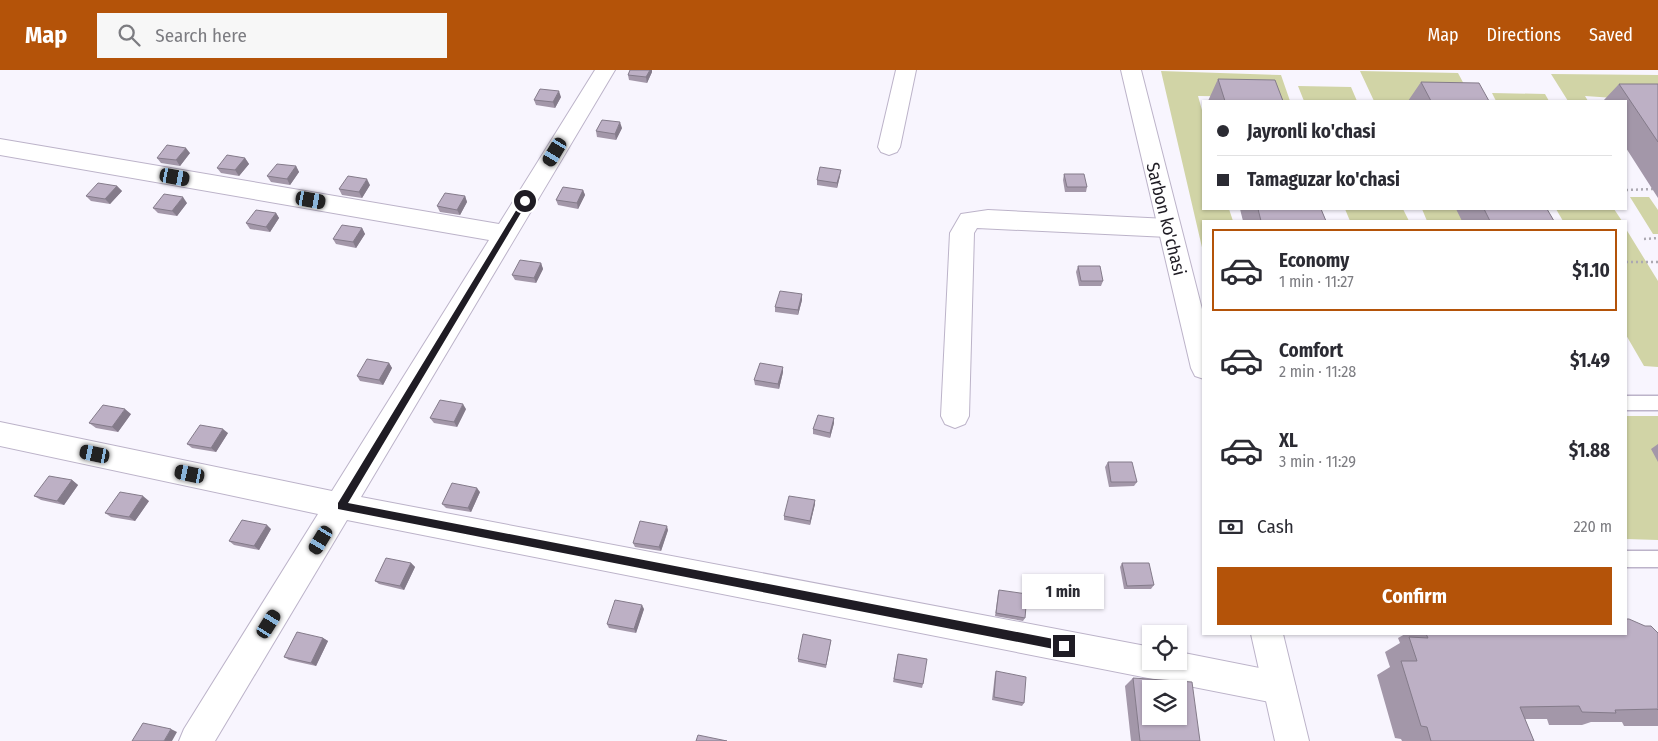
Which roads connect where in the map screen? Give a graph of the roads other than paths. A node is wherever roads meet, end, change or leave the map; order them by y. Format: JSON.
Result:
{"nodes":[{"id":1,"x":605,"y":70,"type":"edge"},
{"id":2,"x":906,"y":70,"type":"edge"},
{"id":3,"x":1131,"y":70,"type":"edge"},
{"id":4,"x":0,"y":147,"type":"edge"},
{"id":5,"x":889,"y":147,"type":"dead end"},
{"id":6,"x":1168,"y":228,"type":"junction"},
{"id":7,"x":505,"y":234,"type":"junction"},
{"id":8,"x":1202,"y":360,"type":"edge"},
{"id":9,"x":1627,"y":403,"type":"edge"},
{"id":10,"x":1658,"y":404,"type":"edge"},
{"id":11,"x":955,"y":416,"type":"dead end"},
{"id":12,"x":0,"y":434,"type":"edge"},
{"id":13,"x":341,"y":506,"type":"junction"},
{"id":14,"x":1627,"y":558,"type":"edge"},
{"id":15,"x":1658,"y":559,"type":"edge"},
{"id":16,"x":1267,"y":635,"type":"edge"},
{"id":17,"x":1280,"y":688,"type":"junction"},
{"id":18,"x":196,"y":741,"type":"edge"},
{"id":19,"x":1292,"y":741,"type":"edge"}],
"edges":[{"from":1,"to":7,"type":"street"},
{"from":2,"to":5,"type":"street"},
{"from":3,"to":6,"type":"street","name":"Sarbon ko'chasi"},
{"from":4,"to":7,"type":"street"},
{"from":6,"to":8,"type":"street","name":"Sarbon ko'chasi"},
{"from":6,"to":11,"type":"street"},
{"from":7,"to":13,"type":"street"},
{"from":9,"to":10,"type":"lane"},
{"from":12,"to":13,"type":"street"},
{"from":13,"to":17,"type":"street"},
{"from":13,"to":18,"type":"street"},
{"from":14,"to":15,"type":"lane"},
{"from":16,"to":17,"type":"street"},
{"from":17,"to":19,"type":"street"}]}
